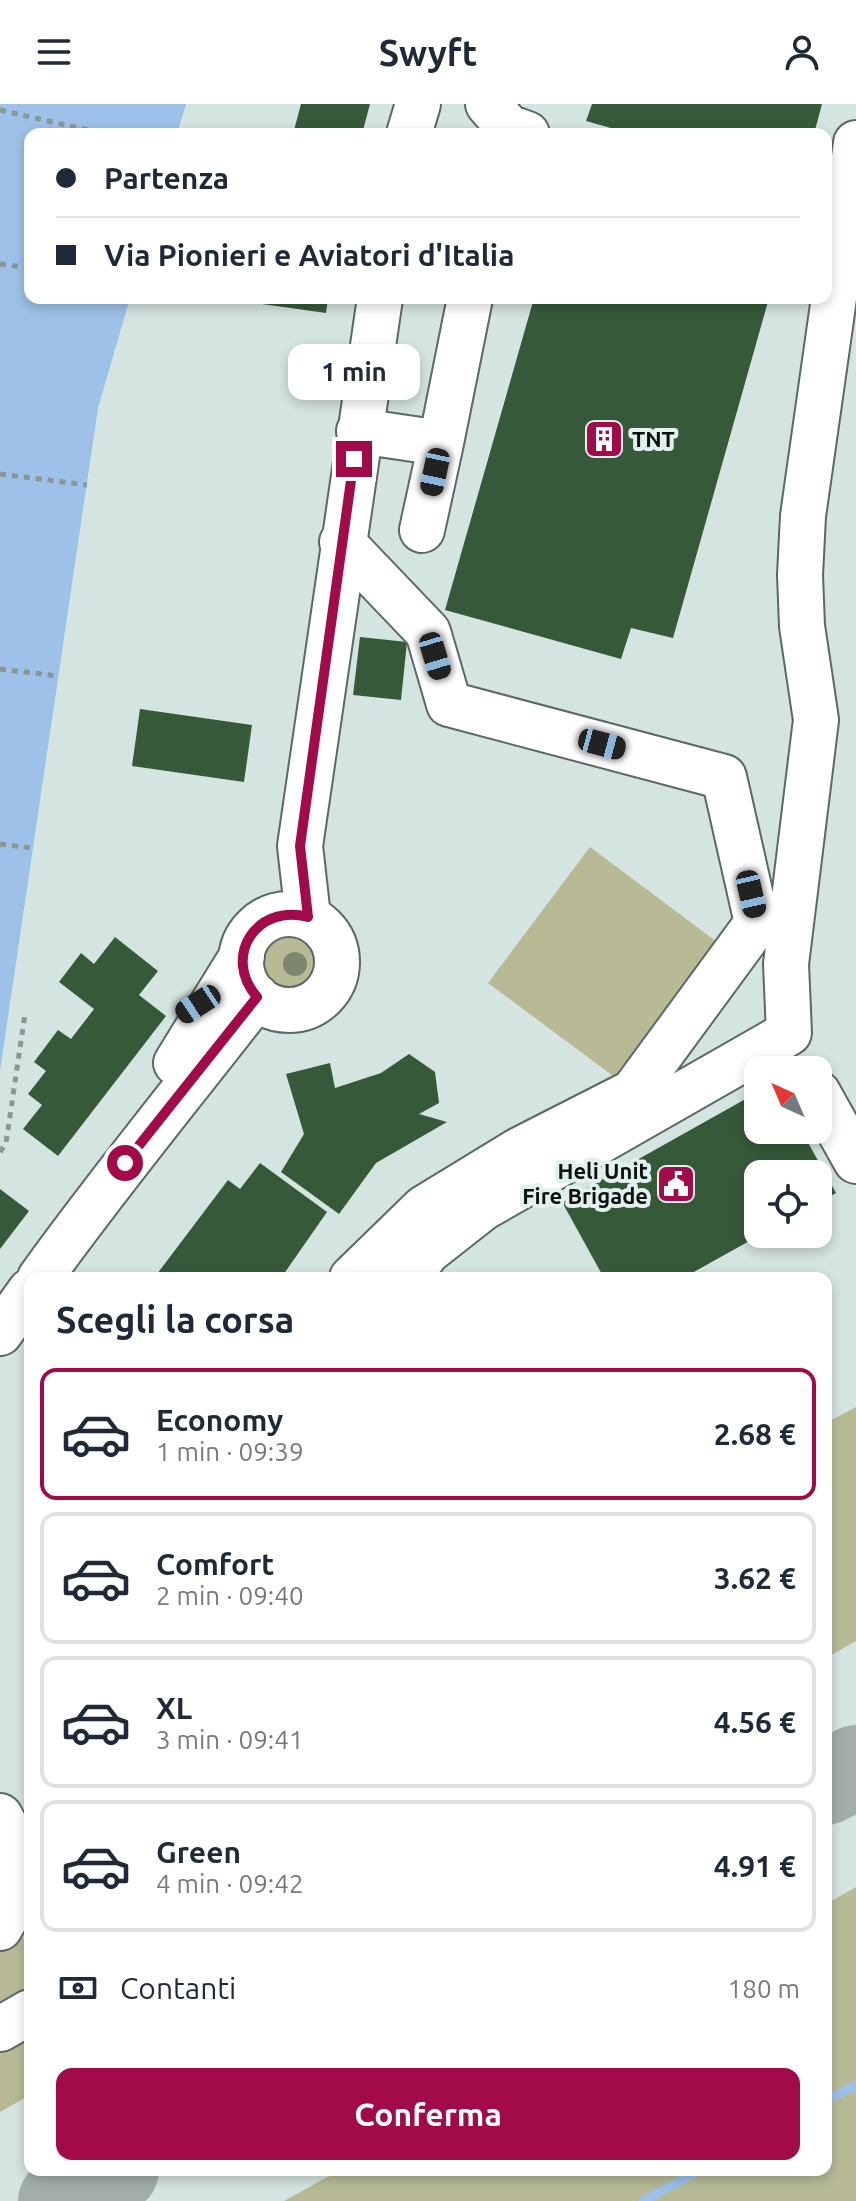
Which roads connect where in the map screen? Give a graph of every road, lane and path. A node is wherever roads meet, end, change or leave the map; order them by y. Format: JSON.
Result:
{"nodes":[{"id":1,"x":418,"y":104,"type":"edge"},
{"id":2,"x":476,"y":104,"type":"edge"},
{"id":3,"x":488,"y":104,"type":"edge"},
{"id":4,"x":0,"y":110,"type":"edge"},
{"id":5,"x":79,"y":128,"type":"edge"},
{"id":6,"x":411,"y":128,"type":"edge"},
{"id":7,"x":468,"y":128,"type":"edge"},
{"id":8,"x":511,"y":128,"type":"edge"},
{"id":9,"x":856,"y":143,"type":"edge"},
{"id":10,"x":0,"y":264,"type":"edge"},
{"id":11,"x":24,"y":267,"type":"edge"},
{"id":12,"x":379,"y":304,"type":"edge"},
{"id":13,"x":469,"y":304,"type":"edge"},
{"id":14,"x":359,"y":431,"type":"junction"},
{"id":15,"x":441,"y":443,"type":"junction"},
{"id":16,"x":0,"y":474,"type":"edge"},
{"id":17,"x":87,"y":485,"type":"dead end"},
{"id":18,"x":422,"y":530,"type":"dead end"},
{"id":19,"x":342,"y":542,"type":"junction"},
{"id":20,"x":0,"y":669,"type":"edge"},
{"id":21,"x":58,"y":676,"type":"dead end"},
{"id":22,"x":0,"y":844,"type":"edge"},
{"id":23,"x":33,"y":848,"type":"dead end"},
{"id":24,"x":290,"y":917,"type":"junction"},
{"id":25,"x":250,"y":999,"type":"junction"},
{"id":26,"x":25,"y":1014,"type":"dead end"},
{"id":27,"x":797,"y":1051,"type":"edge"},
{"id":28,"x":832,"y":1118,"type":"edge"},
{"id":29,"x":0,"y":1152,"type":"edge"},
{"id":30,"x":856,"y":1161,"type":"edge"},
{"id":31,"x":44,"y":1272,"type":"edge"},
{"id":32,"x":358,"y":1272,"type":"edge"},
{"id":33,"x":412,"y":1272,"type":"edge"},
{"id":34,"x":24,"y":1299,"type":"edge"},
{"id":35,"x":0,"y":1333,"type":"edge"},
{"id":36,"x":0,"y":1816,"type":"edge"},
{"id":37,"x":24,"y":1861,"type":"edge"},
{"id":38,"x":0,"y":1875,"type":"edge"},
{"id":39,"x":0,"y":1928,"type":"edge"},
{"id":40,"x":24,"y":2015,"type":"edge"},
{"id":41,"x":0,"y":2029,"type":"edge"}],
"edges":[{"from":1,"to":6,"type":"street"},
{"from":2,"to":7,"type":"street"},
{"from":3,"to":8,"type":"street"},
{"from":4,"to":5,"type":"path"},
{"from":9,"to":27,"type":"street"},
{"from":10,"to":11,"type":"path"},
{"from":12,"to":14,"type":"street"},
{"from":13,"to":15,"type":"street"},
{"from":14,"to":15,"type":"street"},
{"from":14,"to":19,"type":"street"},
{"from":15,"to":18,"type":"street"},
{"from":16,"to":17,"type":"path"},
{"from":19,"to":24,"type":"street"},
{"from":19,"to":32,"type":"street"},
{"from":20,"to":21,"type":"path"},
{"from":22,"to":23,"type":"path"},
{"from":24,"to":25,"type":"street"},
{"from":24,"to":25,"type":"street"},
{"from":25,"to":31,"type":"street"},
{"from":26,"to":29,"type":"path"},
{"from":27,"to":33,"type":"street"},
{"from":28,"to":30,"type":"street"},
{"from":34,"to":35,"type":"street"},
{"from":36,"to":37,"type":"street"},
{"from":38,"to":39,"type":"street"},
{"from":40,"to":41,"type":"street"}]}
